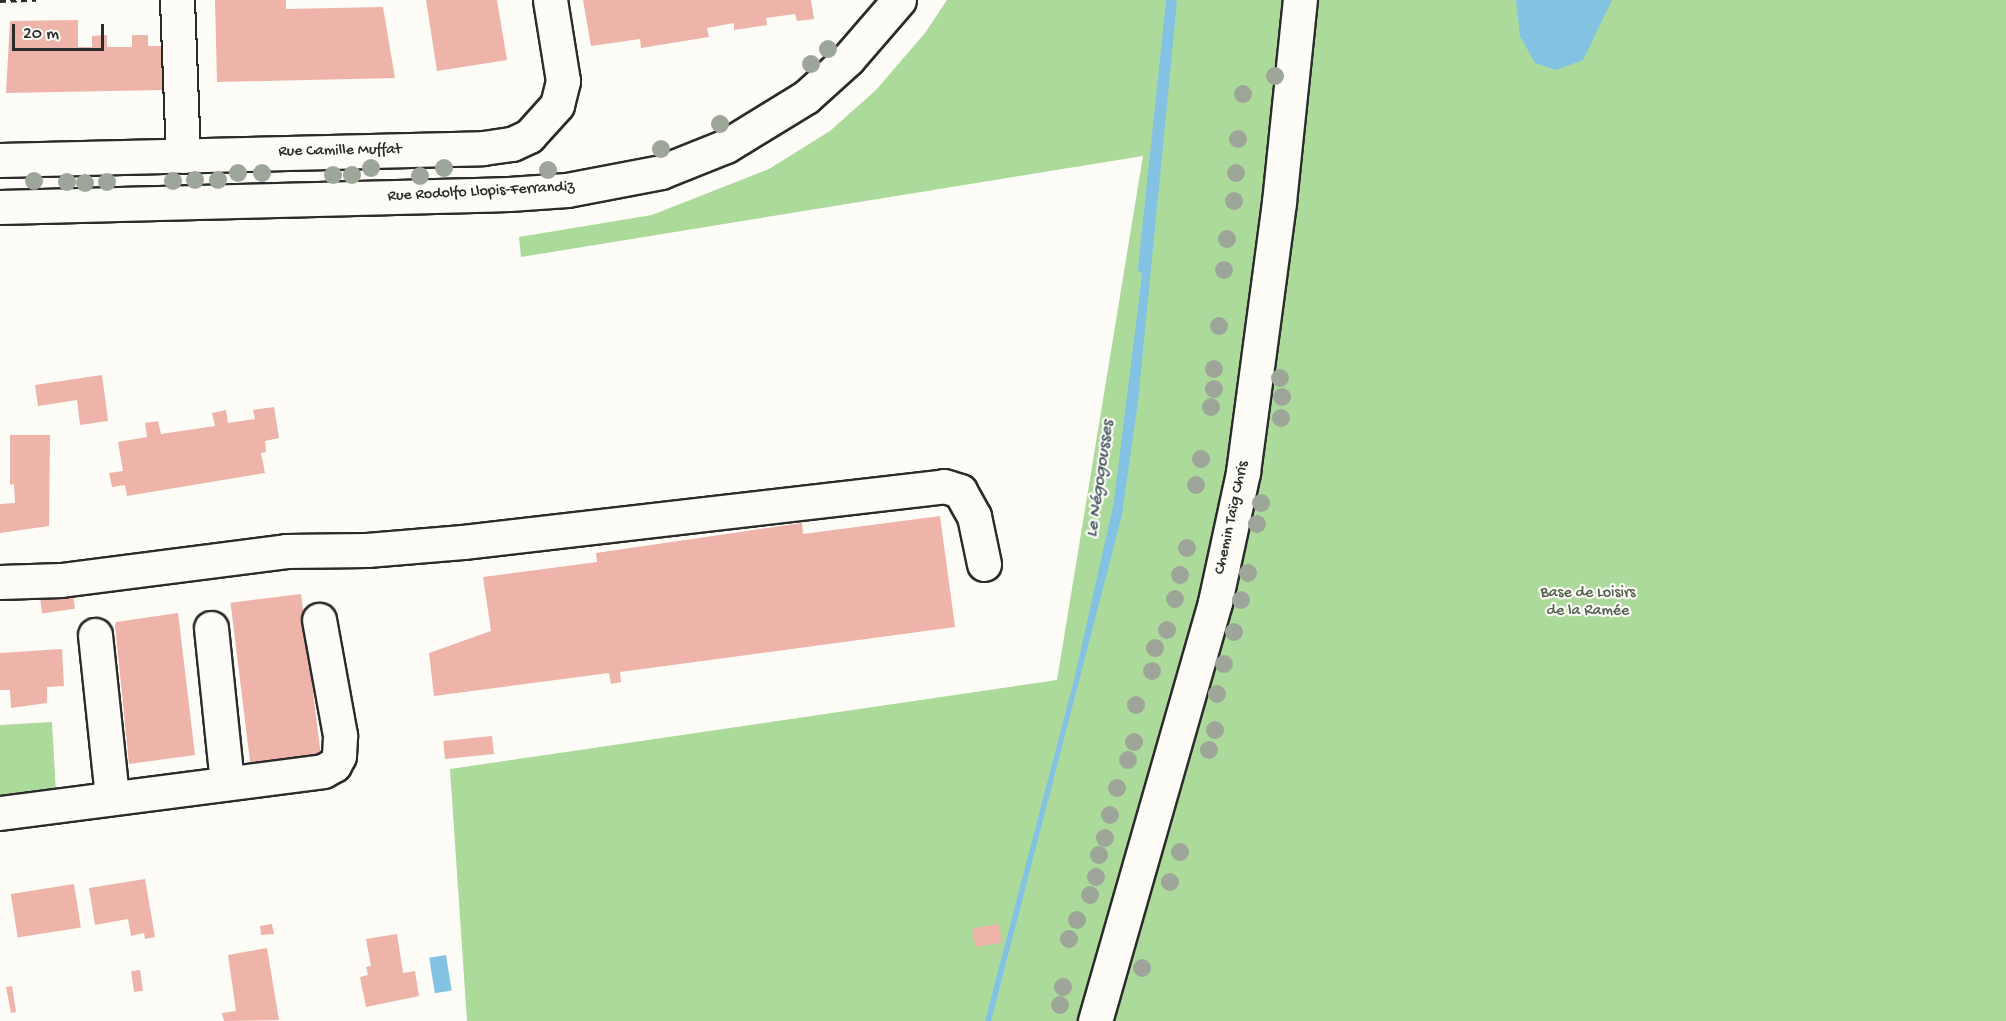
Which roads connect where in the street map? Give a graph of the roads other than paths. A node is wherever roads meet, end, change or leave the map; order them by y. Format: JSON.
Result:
{"nodes":[{"id":1,"x":177,"y":0,"type":"edge"},
{"id":2,"x":550,"y":0,"type":"edge"},
{"id":3,"x":899,"y":0,"type":"edge"},
{"id":4,"x":1300,"y":0,"type":"edge"},
{"id":5,"x":183,"y":156,"type":"junction"},
{"id":6,"x":0,"y":160,"type":"edge"},
{"id":7,"x":0,"y":207,"type":"edge"},
{"id":8,"x":984,"y":564,"type":"dead end"},
{"id":9,"x":0,"y":582,"type":"edge"},
{"id":10,"x":319,"y":620,"type":"dead end"},
{"id":11,"x":211,"y":628,"type":"dead end"},
{"id":12,"x":95,"y":635,"type":"dead end"},
{"id":13,"x":227,"y":783,"type":"junction"},
{"id":14,"x":112,"y":798,"type":"junction"},
{"id":15,"x":0,"y":813,"type":"edge"},
{"id":16,"x":1095,"y":1021,"type":"edge"}],
"edges":[{"from":1,"to":5,"type":"street"},
{"from":2,"to":5,"type":"street","name":"Rue Camille Muffat"},
{"from":3,"to":7,"type":"street","name":"Rue Rodolfo Llopis-Ferrandiz"},
{"from":4,"to":16,"type":"street","name":"Chemin Taïg Chris"},
{"from":5,"to":6,"type":"street","name":"Rue Camille Muffat"},
{"from":8,"to":9,"type":"street"},
{"from":10,"to":13,"type":"street"},
{"from":11,"to":13,"type":"street"},
{"from":12,"to":14,"type":"street"},
{"from":13,"to":14,"type":"street"},
{"from":14,"to":15,"type":"street"}]}
